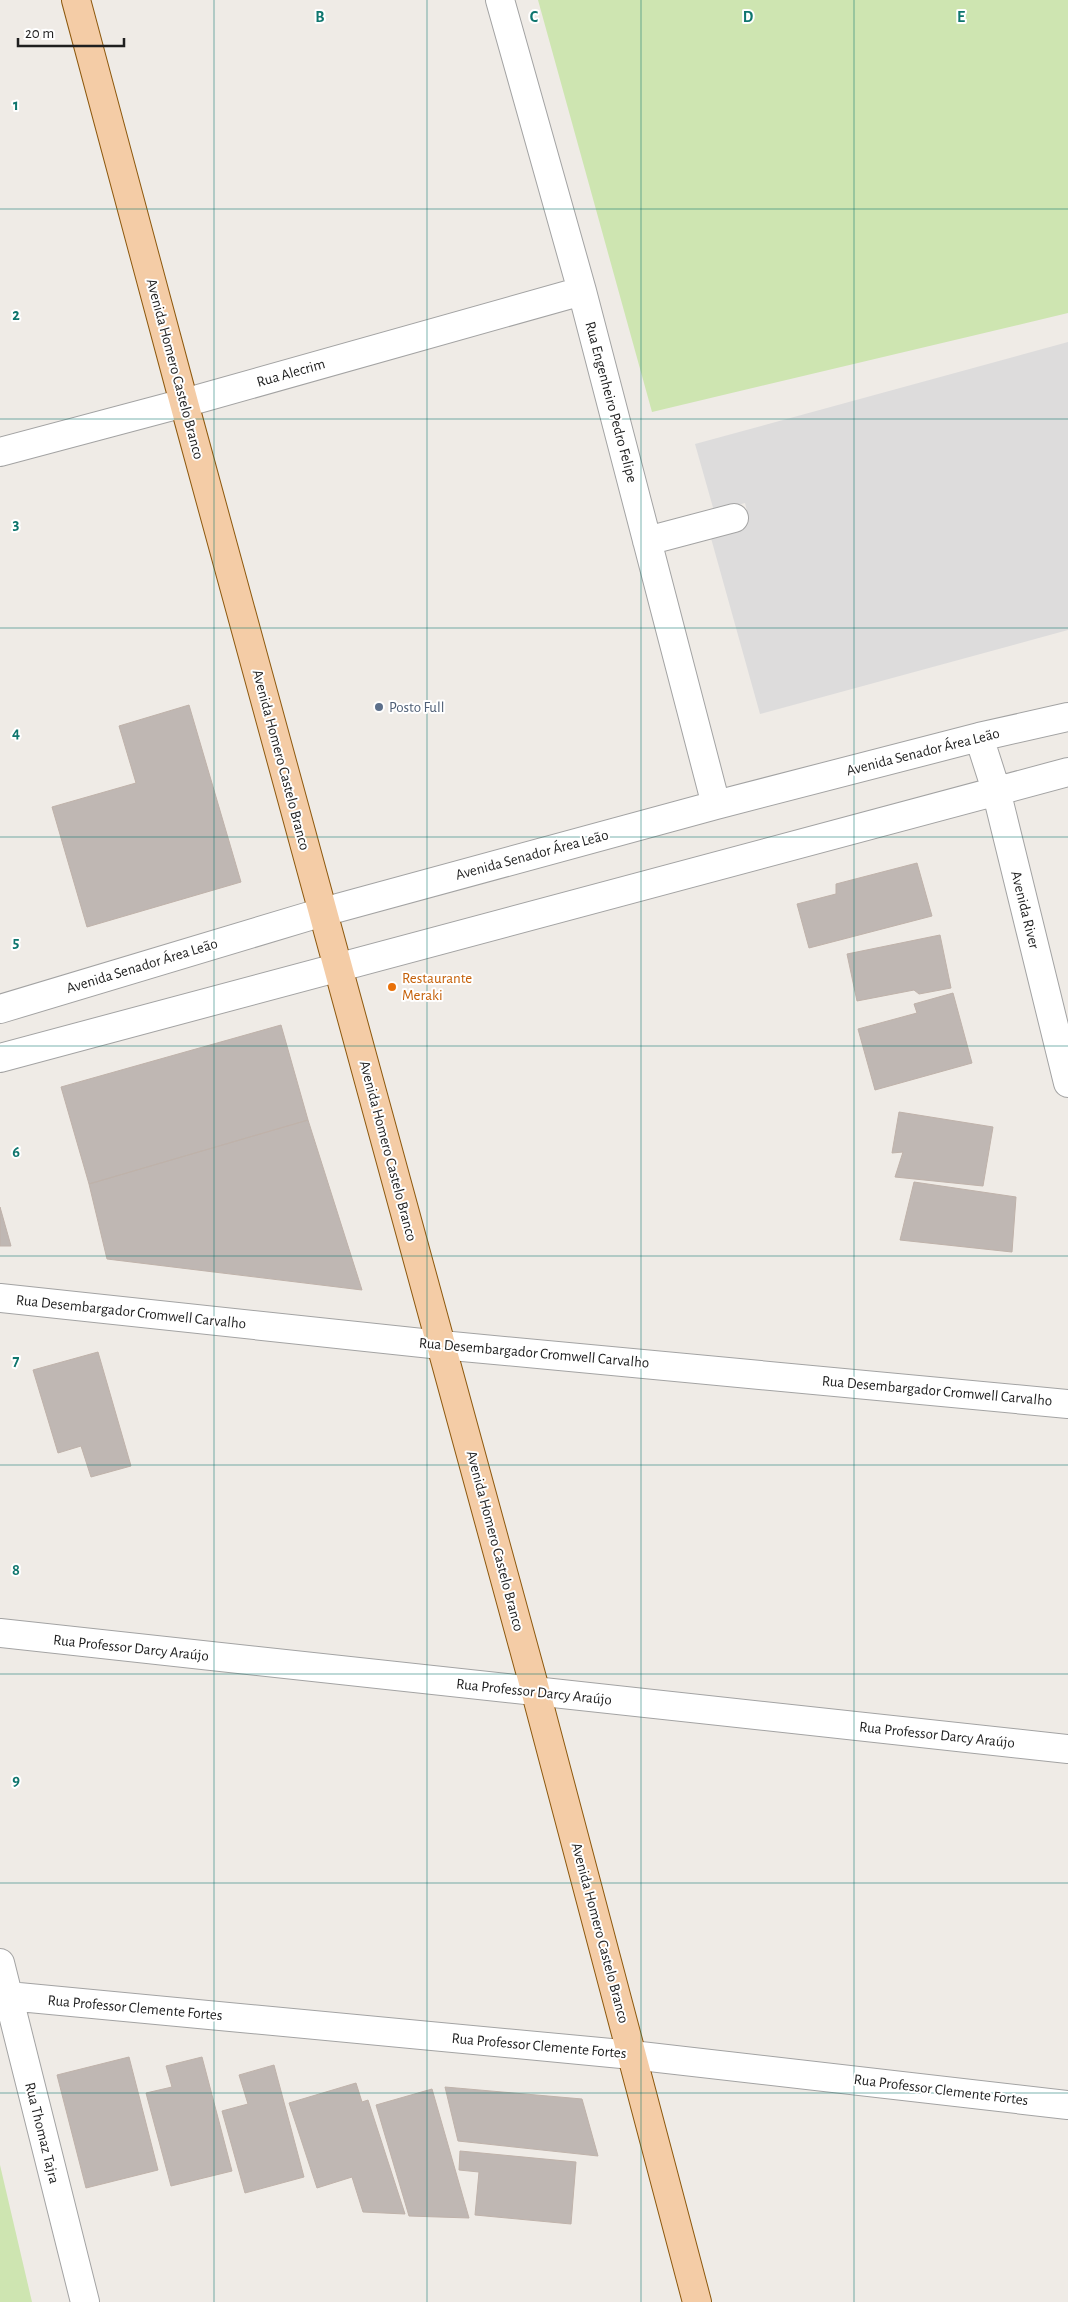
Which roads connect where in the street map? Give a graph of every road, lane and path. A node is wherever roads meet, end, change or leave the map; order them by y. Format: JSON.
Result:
{"nodes":[{"id":1,"x":76,"y":0,"type":"edge"},
{"id":2,"x":500,"y":0,"type":"edge"},
{"id":3,"x":582,"y":291,"type":"junction"},
{"id":4,"x":184,"y":404,"type":"junction"},
{"id":5,"x":0,"y":452,"type":"edge"},
{"id":6,"x":734,"y":518,"type":"dead end"},
{"id":7,"x":647,"y":541,"type":"junction"},
{"id":8,"x":1068,"y":717,"type":"edge"},
{"id":9,"x":979,"y":737,"type":"junction"},
{"id":10,"x":1068,"y":772,"type":"edge"},
{"id":11,"x":996,"y":790,"type":"junction"},
{"id":12,"x":716,"y":805,"type":"junction"},
{"id":13,"x":323,"y":912,"type":"junction"},
{"id":14,"x":338,"y":968,"type":"junction"},
{"id":15,"x":0,"y":1009,"type":"edge"},
{"id":16,"x":0,"y":1058,"type":"edge"},
{"id":17,"x":1068,"y":1083,"type":"edge"},
{"id":18,"x":0,"y":1298,"type":"edge"},
{"id":19,"x":441,"y":1345,"type":"junction"},
{"id":20,"x":1068,"y":1404,"type":"edge"},
{"id":21,"x":0,"y":1633,"type":"edge"},
{"id":22,"x":536,"y":1693,"type":"junction"},
{"id":23,"x":1068,"y":1749,"type":"edge"},
{"id":24,"x":0,"y":1963,"type":"edge"},
{"id":25,"x":8,"y":1996,"type":"junction"},
{"id":26,"x":632,"y":2055,"type":"junction"},
{"id":27,"x":1068,"y":2104,"type":"edge"},
{"id":28,"x":85,"y":2302,"type":"edge"},
{"id":29,"x":697,"y":2302,"type":"edge"}],
"edges":[{"from":1,"to":4,"type":"main road","name":"Avenida Homero Castelo Branco"},
{"from":2,"to":3,"type":"street","name":"Rua Engenheiro Pedro Felipe"},
{"from":3,"to":4,"type":"street","name":"Rua Alecrim"},
{"from":3,"to":7,"type":"street","name":"Rua Engenheiro Pedro Felipe"},
{"from":4,"to":5,"type":"street","name":"Rua Alecrim"},
{"from":4,"to":13,"type":"main road","name":"Avenida Homero Castelo Branco"},
{"from":6,"to":7,"type":"street"},
{"from":7,"to":12,"type":"street","name":"Rua Engenheiro Pedro Felipe"},
{"from":8,"to":9,"type":"street","name":"Avenida Senador Área Leão"},
{"from":9,"to":11,"type":"street","name":"Avenida River"},
{"from":9,"to":12,"type":"street","name":"Avenida Senador Área Leão"},
{"from":10,"to":11,"type":"street"},
{"from":11,"to":14,"type":"street"},
{"from":11,"to":17,"type":"street","name":"Avenida River"},
{"from":12,"to":13,"type":"street","name":"Avenida Senador Área Leão"},
{"from":13,"to":14,"type":"main road","name":"Avenida Homero Castelo Branco"},
{"from":13,"to":15,"type":"street","name":"Avenida Senador Área Leão"},
{"from":14,"to":16,"type":"street"},
{"from":14,"to":19,"type":"main road","name":"Avenida Homero Castelo Branco"},
{"from":18,"to":19,"type":"street","name":"Rua Desembargador Cromwell Carvalho"},
{"from":19,"to":20,"type":"street","name":"Rua Desembargador Cromwell Carvalho"},
{"from":19,"to":22,"type":"main road","name":"Avenida Homero Castelo Branco"},
{"from":21,"to":22,"type":"street","name":"Rua Professor Darcy Araújo"},
{"from":22,"to":23,"type":"street","name":"Rua Professor Darcy Araújo"},
{"from":22,"to":26,"type":"main road","name":"Avenida Homero Castelo Branco"},
{"from":24,"to":25,"type":"street","name":"Rua Thomaz Tajra"},
{"from":25,"to":26,"type":"street","name":"Rua Professor Clemente Fortes"},
{"from":25,"to":28,"type":"street","name":"Rua Thomaz Tajra"},
{"from":26,"to":27,"type":"street","name":"Rua Professor Clemente Fortes"},
{"from":26,"to":29,"type":"main road","name":"Avenida Homero Castelo Branco"}]}
